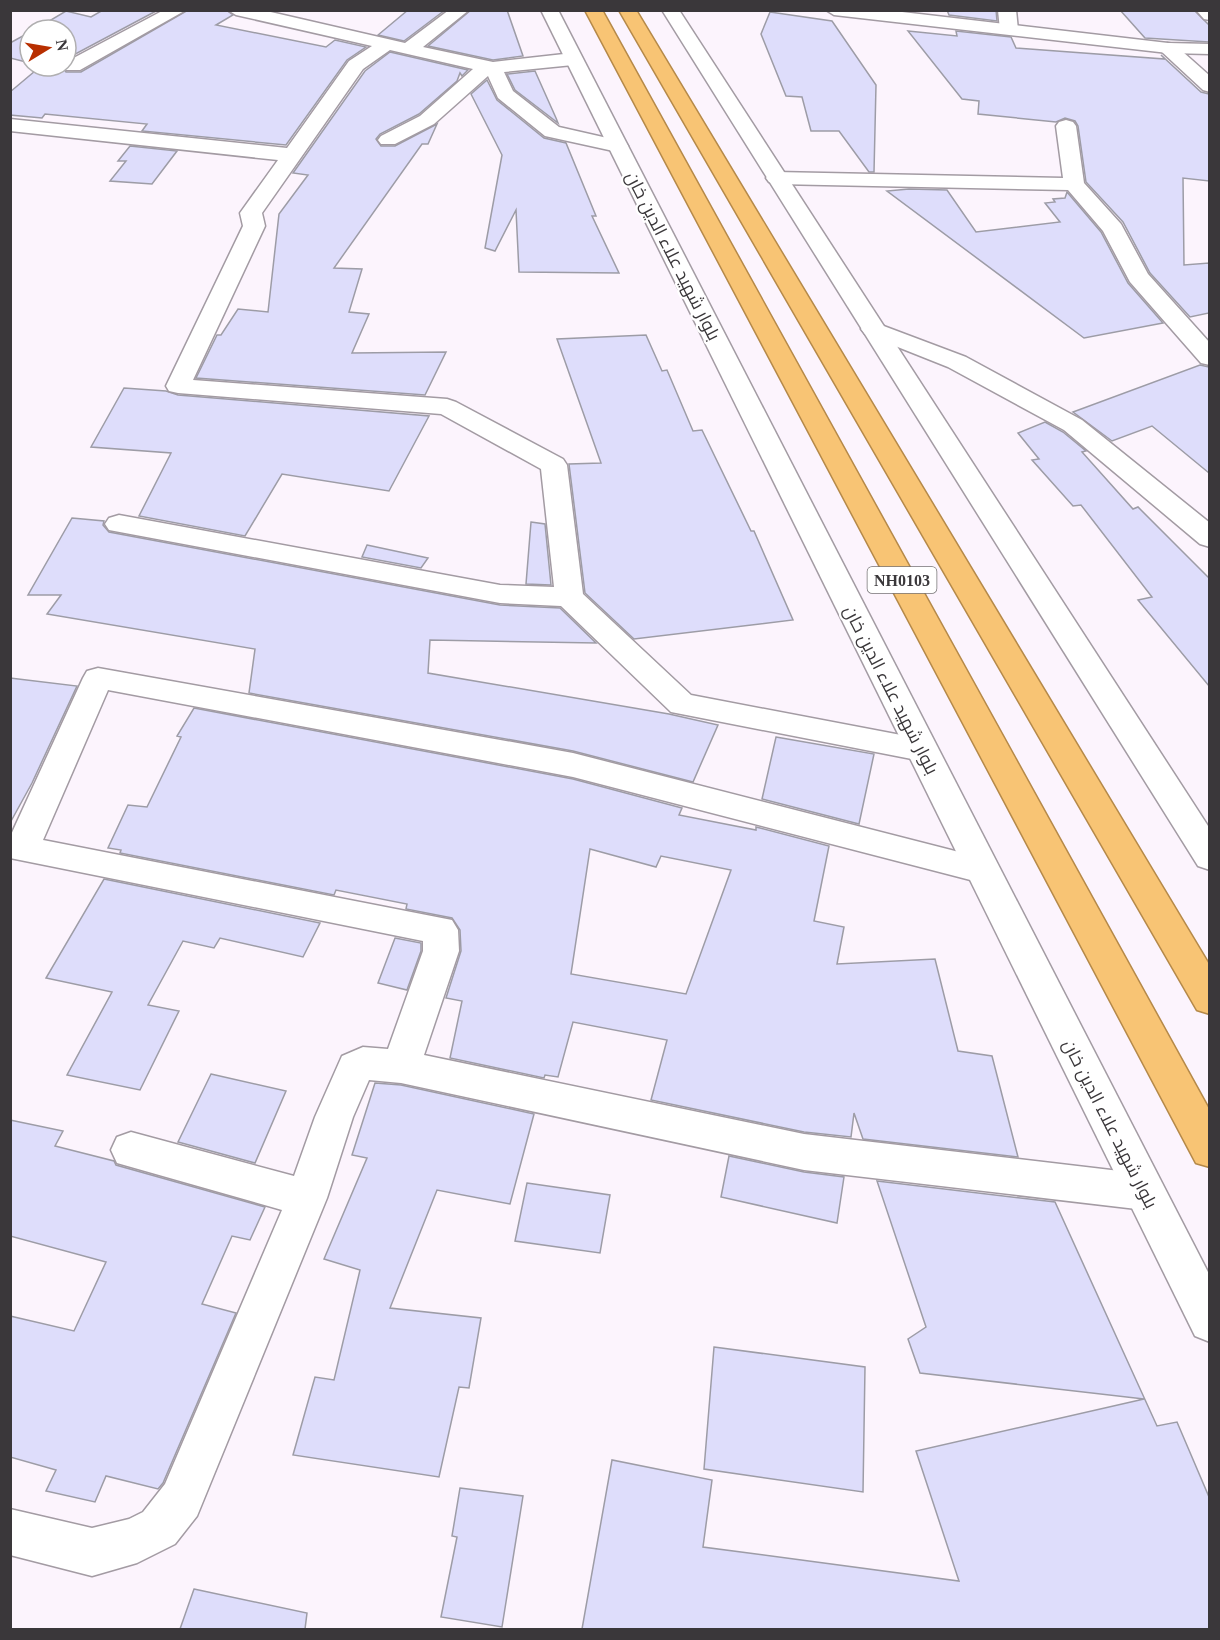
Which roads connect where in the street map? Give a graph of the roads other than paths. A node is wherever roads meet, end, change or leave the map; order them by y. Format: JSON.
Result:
{"nodes":[{"id":1,"x":178,"y":10,"type":"edge"},
{"id":2,"x":236,"y":10,"type":"edge"},
{"id":3,"x":461,"y":10,"type":"edge"},
{"id":4,"x":549,"y":10,"type":"edge"},
{"id":5,"x":593,"y":10,"type":"edge"},
{"id":6,"x":627,"y":10,"type":"edge"},
{"id":7,"x":670,"y":10,"type":"edge"},
{"id":8,"x":834,"y":10,"type":"edge"},
{"id":9,"x":1006,"y":10,"type":"edge"},
{"id":10,"x":1204,"y":10,"type":"edge"},
{"id":11,"x":861,"y":12,"type":"edge"},
{"id":12,"x":1209,"y":15,"type":"edge"},
{"id":13,"x":1009,"y":30,"type":"junction"},
{"id":14,"x":388,"y":43,"type":"junction"},
{"id":15,"x":409,"y":48,"type":"junction"},
{"id":16,"x":1168,"y":48,"type":"junction"},
{"id":17,"x":1209,"y":49,"type":"edge"},
{"id":18,"x":573,"y":59,"type":"junction"},
{"id":19,"x":78,"y":63,"type":"edge"},
{"id":20,"x":493,"y":68,"type":"junction"},
{"id":21,"x":1209,"y":86,"type":"edge"},
{"id":22,"x":10,"y":125,"type":"edge"},
{"id":23,"x":1066,"y":126,"type":"dead end"},
{"id":24,"x":388,"y":140,"type":"dead end"},
{"id":25,"x":618,"y":146,"type":"junction"},
{"id":26,"x":291,"y":155,"type":"junction"},
{"id":27,"x":776,"y":178,"type":"junction"},
{"id":28,"x":1074,"y":184,"type":"junction"},
{"id":29,"x":873,"y":329,"type":"junction"},
{"id":30,"x":1209,"y":358,"type":"edge"},
{"id":31,"x":119,"y":524,"type":"dead end"},
{"id":32,"x":1209,"y":538,"type":"edge"},
{"id":33,"x":569,"y":597,"type":"junction"},
{"id":34,"x":922,"y":750,"type":"junction"},
{"id":35,"x":1209,"y":857,"type":"edge"},
{"id":36,"x":982,"y":870,"type":"junction"},
{"id":37,"x":1209,"y":999,"type":"edge"},
{"id":38,"x":401,"y":1067,"type":"junction"},
{"id":39,"x":131,"y":1150,"type":"dead end"},
{"id":40,"x":1209,"y":1150,"type":"edge"},
{"id":41,"x":1144,"y":1192,"type":"junction"},
{"id":42,"x":307,"y":1198,"type":"junction"},
{"id":43,"x":1209,"y":1321,"type":"edge"},
{"id":44,"x":10,"y":1532,"type":"edge"}],
"edges":[{"from":1,"to":19,"type":"street"},
{"from":2,"to":14,"type":"street"},
{"from":3,"to":15,"type":"street"},
{"from":4,"to":18,"type":"street","name":"بلوار شهید علاء الدین خان"},
{"from":5,"to":40,"type":"highway","number":"NH0103"},
{"from":6,"to":37,"type":"highway","number":"NH0103"},
{"from":7,"to":27,"type":"street"},
{"from":8,"to":11,"type":"street"},
{"from":9,"to":13,"type":"street"},
{"from":10,"to":12,"type":"street"},
{"from":11,"to":13,"type":"street"},
{"from":13,"to":16,"type":"street"},
{"from":14,"to":15,"type":"street"},
{"from":14,"to":26,"type":"street"},
{"from":15,"to":20,"type":"street"},
{"from":16,"to":17,"type":"street"},
{"from":16,"to":21,"type":"street"},
{"from":18,"to":20,"type":"street"},
{"from":18,"to":25,"type":"street","name":"بلوار شهید علاء الدین خان"},
{"from":20,"to":24,"type":"street"},
{"from":20,"to":25,"type":"street"},
{"from":22,"to":26,"type":"street"},
{"from":23,"to":28,"type":"street"},
{"from":25,"to":34,"type":"street","name":"بلوار شهید علاء الدین خان"},
{"from":26,"to":33,"type":"street"},
{"from":27,"to":28,"type":"street"},
{"from":27,"to":29,"type":"street"},
{"from":28,"to":30,"type":"street"},
{"from":29,"to":32,"type":"street"},
{"from":29,"to":35,"type":"street"},
{"from":31,"to":33,"type":"street"},
{"from":33,"to":34,"type":"street"},
{"from":34,"to":36,"type":"street","name":"بلوار شهید علاء الدین خان"},
{"from":36,"to":38,"type":"street"},
{"from":36,"to":41,"type":"street","name":"بلوار شهید علاء الدین خان"},
{"from":38,"to":41,"type":"street"},
{"from":38,"to":42,"type":"street"},
{"from":39,"to":42,"type":"street"},
{"from":41,"to":43,"type":"street","name":"بلوار شهید علاء الدین خان"},
{"from":42,"to":44,"type":"street"}]}
